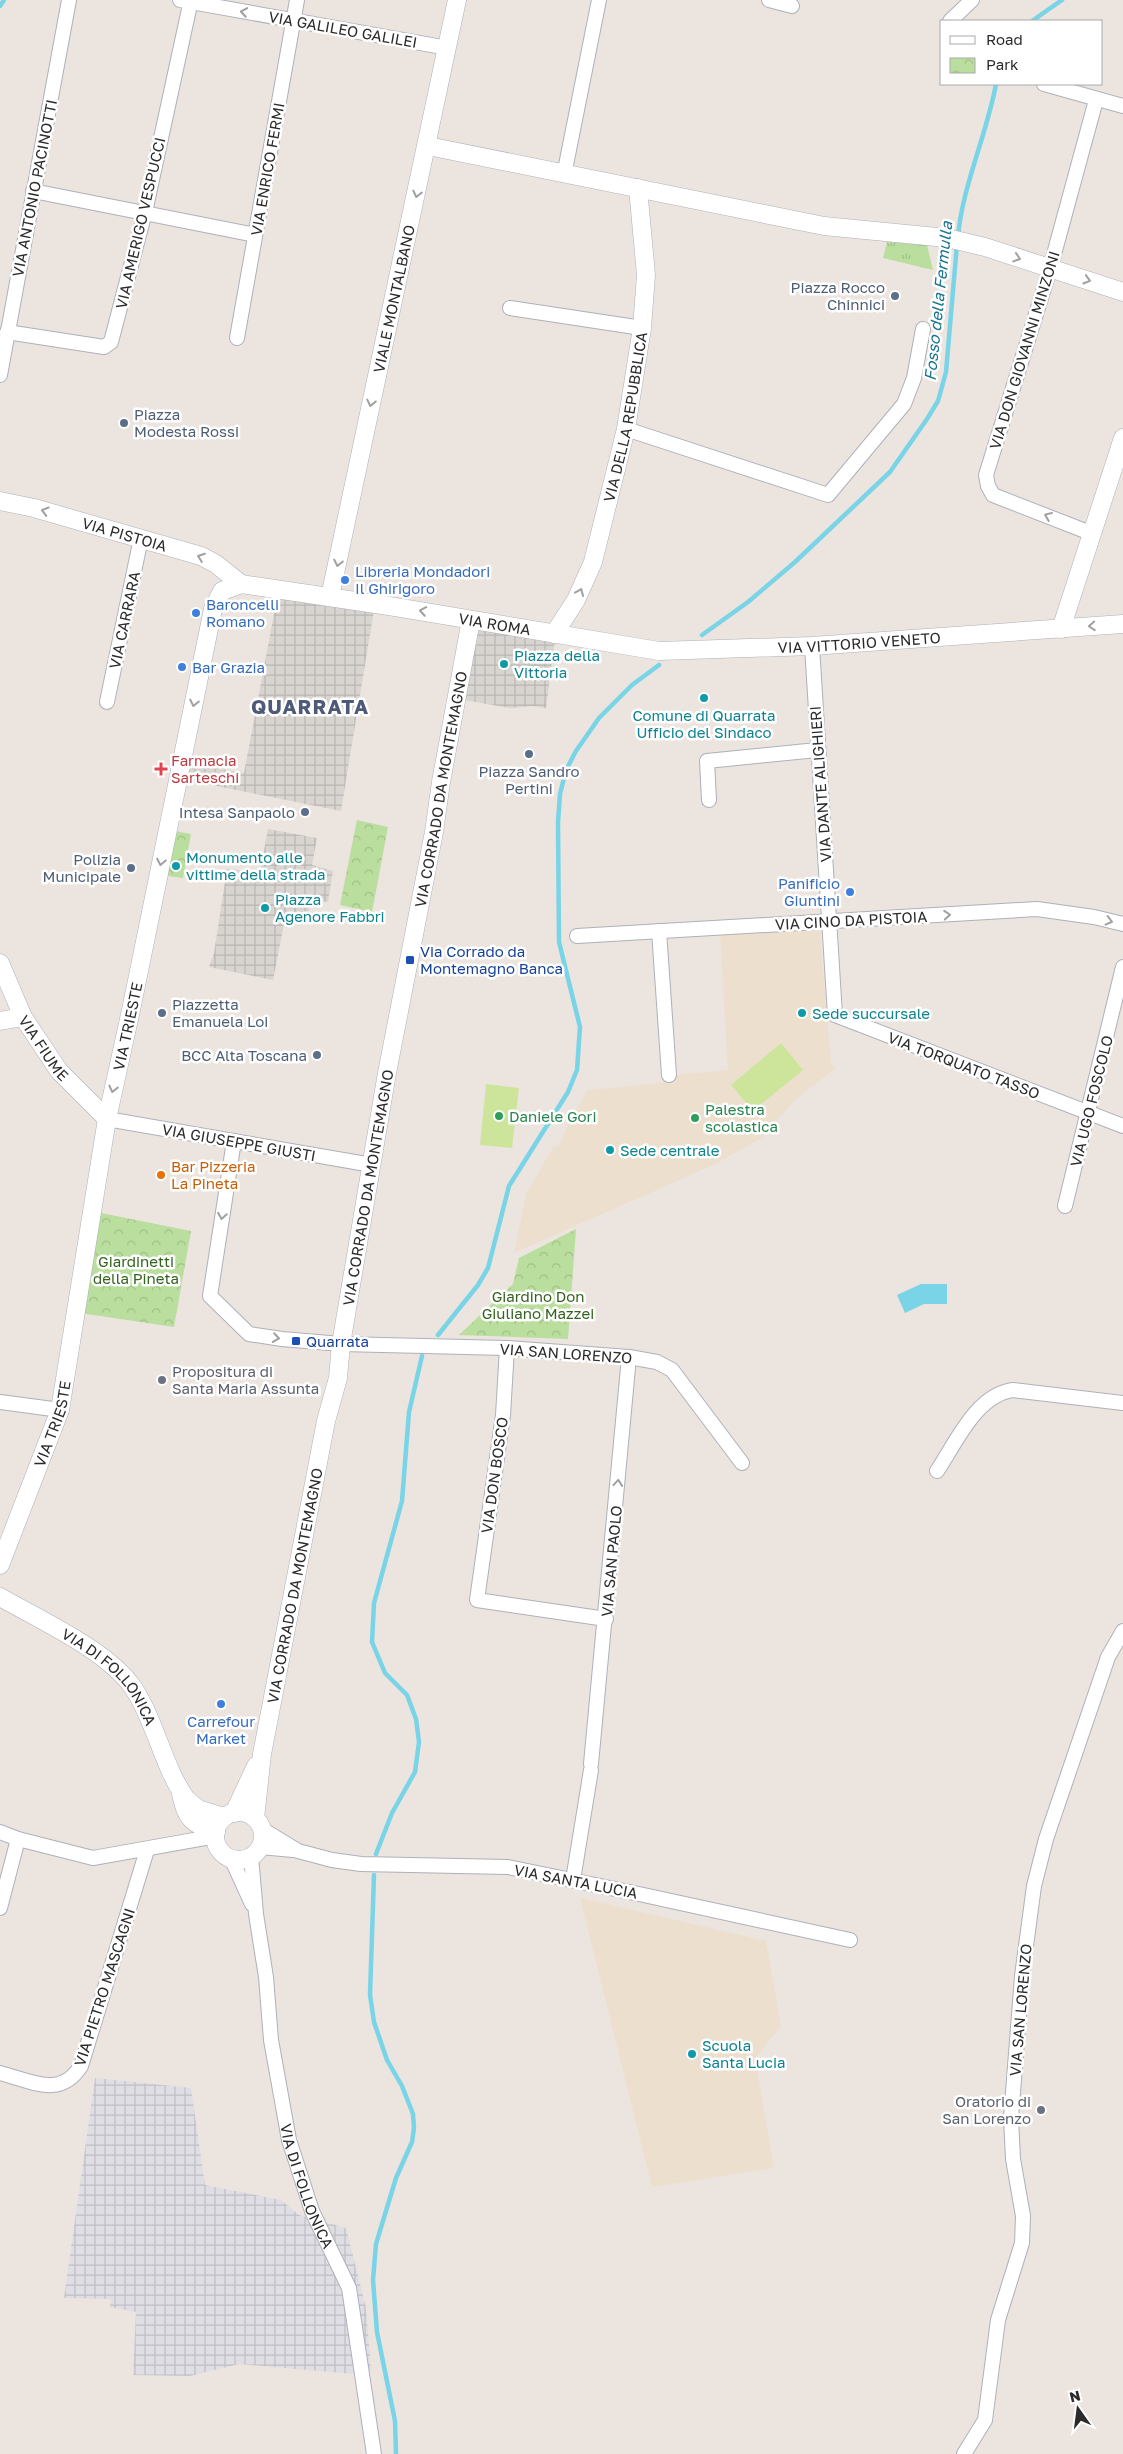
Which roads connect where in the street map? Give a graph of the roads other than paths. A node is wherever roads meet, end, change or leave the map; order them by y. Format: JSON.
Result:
{"nodes":[{"id":1,"x":69,"y":0,"type":"edge"},
{"id":2,"x":297,"y":0,"type":"edge"},
{"id":3,"x":458,"y":0,"type":"edge"},
{"id":4,"x":599,"y":0,"type":"edge"},
{"id":5,"x":769,"y":0,"type":"edge"},
{"id":6,"x":972,"y":0,"type":"edge"},
{"id":7,"x":187,"y":1,"type":"edge"},
{"id":8,"x":792,"y":6,"type":"dead end"},
{"id":9,"x":292,"y":20,"type":"junction"},
{"id":10,"x":951,"y":20,"type":"edge"},
{"id":11,"x":448,"y":48,"type":"junction"},
{"id":12,"x":1047,"y":85,"type":"edge"},
{"id":13,"x":1096,"y":100,"type":"junction"},
{"id":14,"x":1123,"y":106,"type":"edge"},
{"id":15,"x":428,"y":146,"type":"junction"},
{"id":16,"x":564,"y":175,"type":"junction"},
{"id":17,"x":638,"y":188,"type":"junction"},
{"id":18,"x":33,"y":191,"type":"junction"},
{"id":19,"x":145,"y":212,"type":"junction"},
{"id":20,"x":255,"y":235,"type":"junction"},
{"id":21,"x":1050,"y":269,"type":"junction"},
{"id":22,"x":1123,"y":292,"type":"edge"},
{"id":23,"x":510,"y":308,"type":"dead end"},
{"id":24,"x":642,"y":328,"type":"junction"},
{"id":25,"x":923,"y":330,"type":"dead end"},
{"id":26,"x":7,"y":332,"type":"junction"},
{"id":27,"x":237,"y":338,"type":"dead end"},
{"id":28,"x":0,"y":375,"type":"edge"},
{"id":29,"x":626,"y":429,"type":"junction"},
{"id":30,"x":1123,"y":438,"type":"edge"},
{"id":31,"x":0,"y":501,"type":"edge"},
{"id":32,"x":1093,"y":534,"type":"junction"},
{"id":33,"x":141,"y":538,"type":"junction"},
{"id":34,"x":241,"y":584,"type":"junction"},
{"id":35,"x":330,"y":597,"type":"junction"},
{"id":36,"x":471,"y":620,"type":"junction"},
{"id":37,"x":1123,"y":624,"type":"edge"},
{"id":38,"x":1061,"y":629,"type":"junction"},
{"id":39,"x":554,"y":634,"type":"junction"},
{"id":40,"x":812,"y":646,"type":"junction"},
{"id":41,"x":659,"y":651,"type":"joint"},
{"id":42,"x":107,"y":702,"type":"dead end"},
{"id":43,"x":818,"y":750,"type":"junction"},
{"id":44,"x":709,"y":800,"type":"dead end"},
{"id":45,"x":829,"y":922,"type":"junction"},
{"id":46,"x":1123,"y":924,"type":"edge"},
{"id":47,"x":659,"y":931,"type":"junction"},
{"id":48,"x":577,"y":936,"type":"dead end"},
{"id":49,"x":0,"y":963,"type":"edge"},
{"id":50,"x":1123,"y":967,"type":"edge"},
{"id":51,"x":23,"y":1017,"type":"junction"},
{"id":52,"x":0,"y":1021,"type":"edge"},
{"id":53,"x":670,"y":1075,"type":"dead end"},
{"id":54,"x":1089,"y":1113,"type":"junction"},
{"id":55,"x":106,"y":1119,"type":"junction"},
{"id":56,"x":1123,"y":1126,"type":"edge"},
{"id":57,"x":234,"y":1141,"type":"junction"},
{"id":58,"x":372,"y":1165,"type":"junction"},
{"id":59,"x":1065,"y":1206,"type":"dead end"},
{"id":60,"x":341,"y":1344,"type":"junction"},
{"id":61,"x":507,"y":1348,"type":"junction"},
{"id":62,"x":629,"y":1357,"type":"junction"},
{"id":63,"x":0,"y":1402,"type":"edge"},
{"id":64,"x":1123,"y":1402,"type":"edge"},
{"id":65,"x":60,"y":1410,"type":"junction"},
{"id":66,"x":742,"y":1463,"type":"dead end"},
{"id":67,"x":937,"y":1471,"type":"dead end"},
{"id":68,"x":0,"y":1566,"type":"edge"},
{"id":69,"x":0,"y":1597,"type":"edge"},
{"id":70,"x":606,"y":1619,"type":"junction"},
{"id":71,"x":1123,"y":1631,"type":"edge"},
{"id":72,"x":262,"y":1754,"type":"junction"},
{"id":73,"x":222,"y":1825,"type":"junction"},
{"id":74,"x":0,"y":1832,"type":"edge"},
{"id":75,"x":257,"y":1838,"type":"junction"},
{"id":76,"x":18,"y":1840,"type":"junction"},
{"id":77,"x":147,"y":1850,"type":"junction"},
{"id":78,"x":231,"y":1858,"type":"junction"},
{"id":79,"x":573,"y":1880,"type":"junction"},
{"id":80,"x":0,"y":1908,"type":"edge"},
{"id":81,"x":256,"y":1914,"type":"junction"},
{"id":82,"x":850,"y":1940,"type":"dead end"},
{"id":83,"x":0,"y":2073,"type":"edge"},
{"id":84,"x":374,"y":2454,"type":"edge"},
{"id":85,"x":964,"y":2454,"type":"edge"}],
"edges":[{"from":1,"to":18,"type":"street","name":"VIA ANTONIO PACINOTTI"},
{"from":2,"to":9,"type":"street","name":"VIA ENRICO FERMI"},
{"from":3,"to":11,"type":"street","name":"VIALE MONTALBANO"},
{"from":4,"to":16,"type":"street"},
{"from":5,"to":8,"type":"street"},
{"from":6,"to":10,"type":"street"},
{"from":9,"to":7,"type":"street","name":"VIA GALILEO GALILEI","one_way":true},
{"from":7,"to":19,"type":"street","name":"VIA AMERIGO VESPUCCI"},
{"from":9,"to":11,"type":"street","name":"VIA GALILEO GALILEI"},
{"from":9,"to":20,"type":"street","name":"VIA ENRICO FERMI"},
{"from":11,"to":15,"type":"street","name":"VIALE MONTALBANO"},
{"from":12,"to":13,"type":"street"},
{"from":13,"to":14,"type":"street"},
{"from":13,"to":21,"type":"street","name":"VIA DON GIOVANNI MINZONI"},
{"from":15,"to":16,"type":"street"},
{"from":15,"to":35,"type":"street","name":"VIALE MONTALBANO","one_way":true},
{"from":16,"to":17,"type":"street"},
{"from":17,"to":21,"type":"street","one_way":true},
{"from":17,"to":24,"type":"street","name":"VIA DELLA REPUBBLICA"},
{"from":18,"to":19,"type":"street"},
{"from":18,"to":26,"type":"street","name":"VIA ANTONIO PACINOTTI"},
{"from":19,"to":20,"type":"street"},
{"from":19,"to":26,"type":"street","name":"VIA AMERIGO VESPUCCI"},
{"from":20,"to":27,"type":"street","name":"VIA ENRICO FERMI"},
{"from":21,"to":22,"type":"street","one_way":true},
{"from":32,"to":21,"type":"street","name":"VIA DON GIOVANNI MINZONI","one_way":true},
{"from":23,"to":24,"type":"street"},
{"from":24,"to":29,"type":"street","name":"VIA DELLA REPUBBLICA"},
{"from":25,"to":29,"type":"street"},
{"from":26,"to":28,"type":"street","name":"VIA ANTONIO PACINOTTI"},
{"from":39,"to":29,"type":"street","name":"VIA DELLA REPUBBLICA","one_way":true},
{"from":30,"to":32,"type":"street"},
{"from":33,"to":31,"type":"street","name":"VIA PISTOIA","one_way":true},
{"from":32,"to":38,"type":"street"},
{"from":34,"to":33,"type":"street","name":"VIA PISTOIA","one_way":true},
{"from":33,"to":42,"type":"street","name":"VIA CARRARA"},
{"from":34,"to":35,"type":"street"},
{"from":34,"to":55,"type":"street","name":"VIA TRIESTE","one_way":true},
{"from":36,"to":35,"type":"street","name":"VIA ROMA","one_way":true},
{"from":36,"to":39,"type":"street","name":"VIA ROMA"},
{"from":36,"to":58,"type":"street","name":"VIA CORRADO DA MONTEMAGNO"},
{"from":37,"to":38,"type":"street","name":"VIA VITTORIO VENETO","one_way":true},
{"from":38,"to":40,"type":"street","name":"VIA VITTORIO VENETO"},
{"from":39,"to":41,"type":"street","name":"VIA ROMA"},
{"from":40,"to":41,"type":"street","name":"VIA VITTORIO VENETO"},
{"from":40,"to":43,"type":"street","name":"VIA DANTE ALIGHIERI"},
{"from":43,"to":44,"type":"street"},
{"from":43,"to":45,"type":"street","name":"VIA DANTE ALIGHIERI"},
{"from":45,"to":46,"type":"street","name":"VIA CINO DA PISTOIA","one_way":true},
{"from":45,"to":47,"type":"street","name":"VIA CINO DA PISTOIA"},
{"from":45,"to":54,"type":"street","name":"VIA TORQUATO TASSO"},
{"from":47,"to":48,"type":"street","name":"VIA CINO DA PISTOIA"},
{"from":47,"to":53,"type":"street"},
{"from":49,"to":51,"type":"street","name":"VIA FIUME"},
{"from":50,"to":54,"type":"street","name":"VIA UGO FOSCOLO"},
{"from":51,"to":52,"type":"street"},
{"from":51,"to":55,"type":"street","name":"VIA FIUME"},
{"from":54,"to":56,"type":"street","name":"VIA TORQUATO TASSO"},
{"from":54,"to":59,"type":"street","name":"VIA UGO FOSCOLO"},
{"from":55,"to":57,"type":"street","name":"VIA GIUSEPPE GIUSTI"},
{"from":55,"to":65,"type":"street","name":"VIA TRIESTE"},
{"from":57,"to":58,"type":"street","name":"VIA GIUSEPPE GIUSTI"},
{"from":57,"to":60,"type":"street","name":"VIA SAN LORENZO","one_way":true},
{"from":58,"to":60,"type":"street","name":"VIA CORRADO DA MONTEMAGNO"},
{"from":60,"to":61,"type":"street","name":"VIA SAN LORENZO"},
{"from":60,"to":72,"type":"street","name":"VIA CORRADO DA MONTEMAGNO"},
{"from":61,"to":62,"type":"street","name":"VIA SAN LORENZO"},
{"from":61,"to":70,"type":"street","name":"VIA DON BOSCO"},
{"from":62,"to":66,"type":"street","name":"VIA SAN LORENZO"},
{"from":70,"to":62,"type":"street","name":"VIA SAN PAOLO","one_way":true},
{"from":63,"to":65,"type":"street"},
{"from":64,"to":67,"type":"street"},
{"from":65,"to":68,"type":"street","name":"VIA TRIESTE"},
{"from":69,"to":73,"type":"street","name":"VIA DI FOLLONICA"},
{"from":70,"to":79,"type":"street","name":"VIA SAN PAOLO"},
{"from":71,"to":85,"type":"street","name":"VIA SAN LORENZO"},
{"from":72,"to":73,"type":"street","name":"VIA CORRADO DA MONTEMAGNO"},
{"from":72,"to":75,"type":"street","name":"VIA CORRADO DA MONTEMAGNO"},
{"from":73,"to":75,"type":"street"},
{"from":73,"to":77,"type":"street"},
{"from":73,"to":78,"type":"street"},
{"from":74,"to":76,"type":"street"},
{"from":75,"to":78,"type":"street"},
{"from":75,"to":79,"type":"street","name":"VIA SANTA LUCIA"},
{"from":75,"to":81,"type":"street","name":"VIA DI FOLLONICA"},
{"from":76,"to":77,"type":"street"},
{"from":76,"to":80,"type":"street"},
{"from":77,"to":83,"type":"street","name":"VIA PIETRO MASCAGNI"},
{"from":78,"to":81,"type":"street","name":"VIA DI FOLLONICA"},
{"from":79,"to":82,"type":"street","name":"VIA SANTA LUCIA"},
{"from":81,"to":84,"type":"street","name":"VIA DI FOLLONICA"}]}
